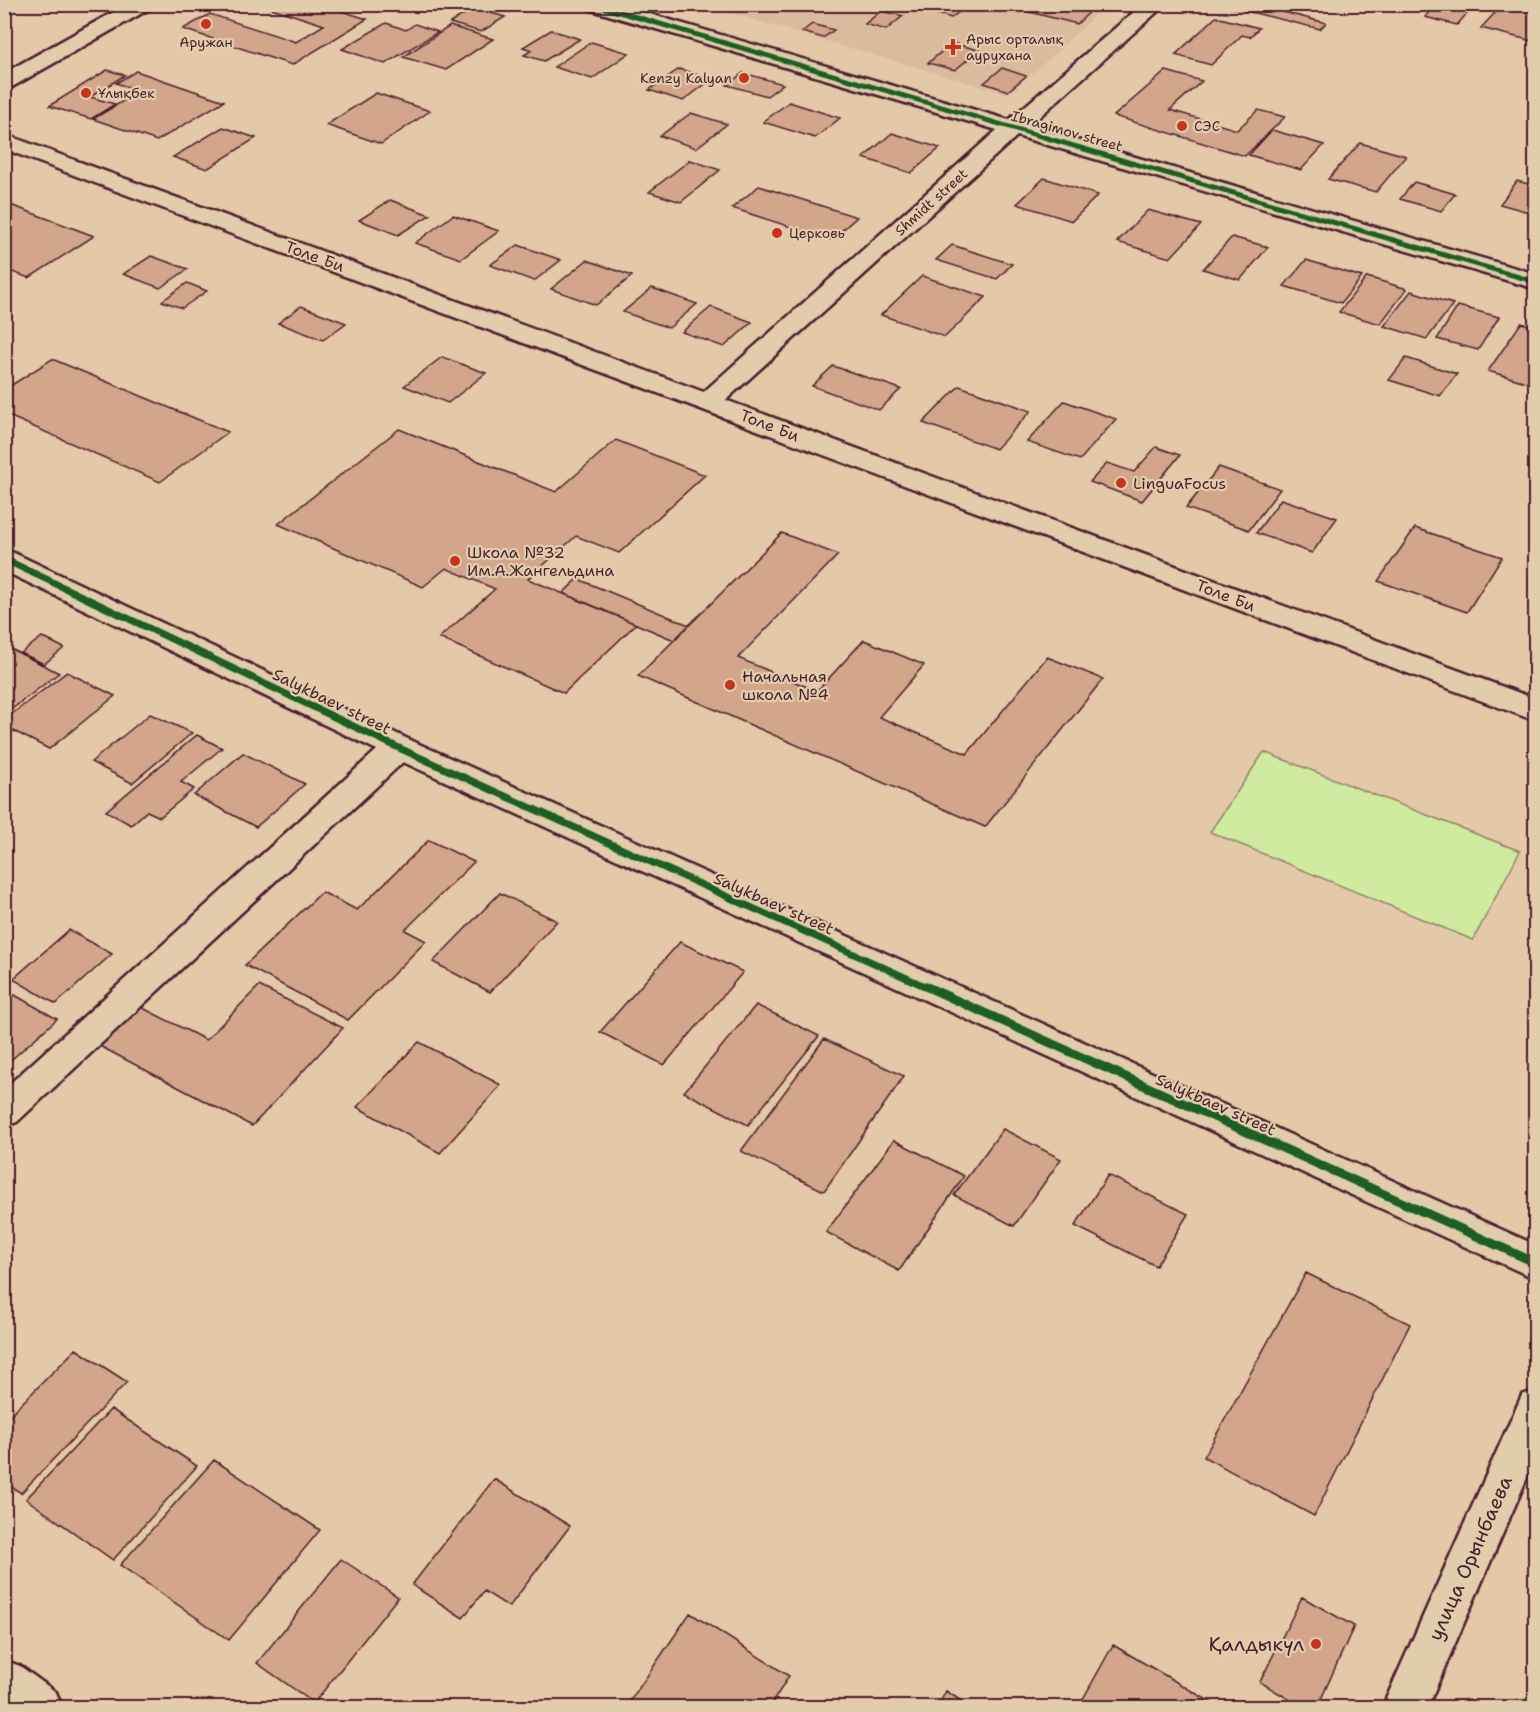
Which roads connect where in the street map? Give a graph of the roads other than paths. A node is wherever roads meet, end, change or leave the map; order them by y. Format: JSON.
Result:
{"nodes":[{"id":1,"x":144,"y":4,"type":"edge"},
{"id":2,"x":592,"y":4,"type":"edge"},
{"id":3,"x":1156,"y":4,"type":"edge"},
{"id":4,"x":4,"y":81,"type":"edge"},
{"id":5,"x":1012,"y":129,"type":"junction"},
{"id":6,"x":4,"y":141,"type":"edge"},
{"id":7,"x":1536,"y":282,"type":"edge"},
{"id":8,"x":708,"y":402,"type":"junction"},
{"id":9,"x":4,"y":559,"type":"edge"},
{"id":10,"x":1536,"y":711,"type":"edge"},
{"id":11,"x":399,"y":748,"type":"junction"},
{"id":12,"x":4,"y":1112,"type":"edge"},
{"id":13,"x":1536,"y":1263,"type":"edge"},
{"id":14,"x":1536,"y":1408,"type":"edge"},
{"id":15,"x":4,"y":1682,"type":"edge"},
{"id":16,"x":40,"y":1707,"type":"edge"},
{"id":17,"x":1404,"y":1707,"type":"edge"}],
"edges":[{"from":1,"to":4,"type":"street"},
{"from":2,"to":5,"type":"street","name":"Ibragimov street"},
{"from":3,"to":5,"type":"street","name":"Shmidt street"},
{"from":5,"to":7,"type":"street","name":"Ibragimov street"},
{"from":5,"to":8,"type":"street","name":"Shmidt street"},
{"from":6,"to":8,"type":"street","name":"Толе Би"},
{"from":8,"to":10,"type":"street","name":"Толе Би"},
{"from":9,"to":11,"type":"street","name":"Salykbaev street"},
{"from":11,"to":12,"type":"street"},
{"from":11,"to":13,"type":"street","name":"Salykbaev street"},
{"from":14,"to":17,"type":"street","name":"улица Орынбаева"},
{"from":15,"to":16,"type":"street"}]}
